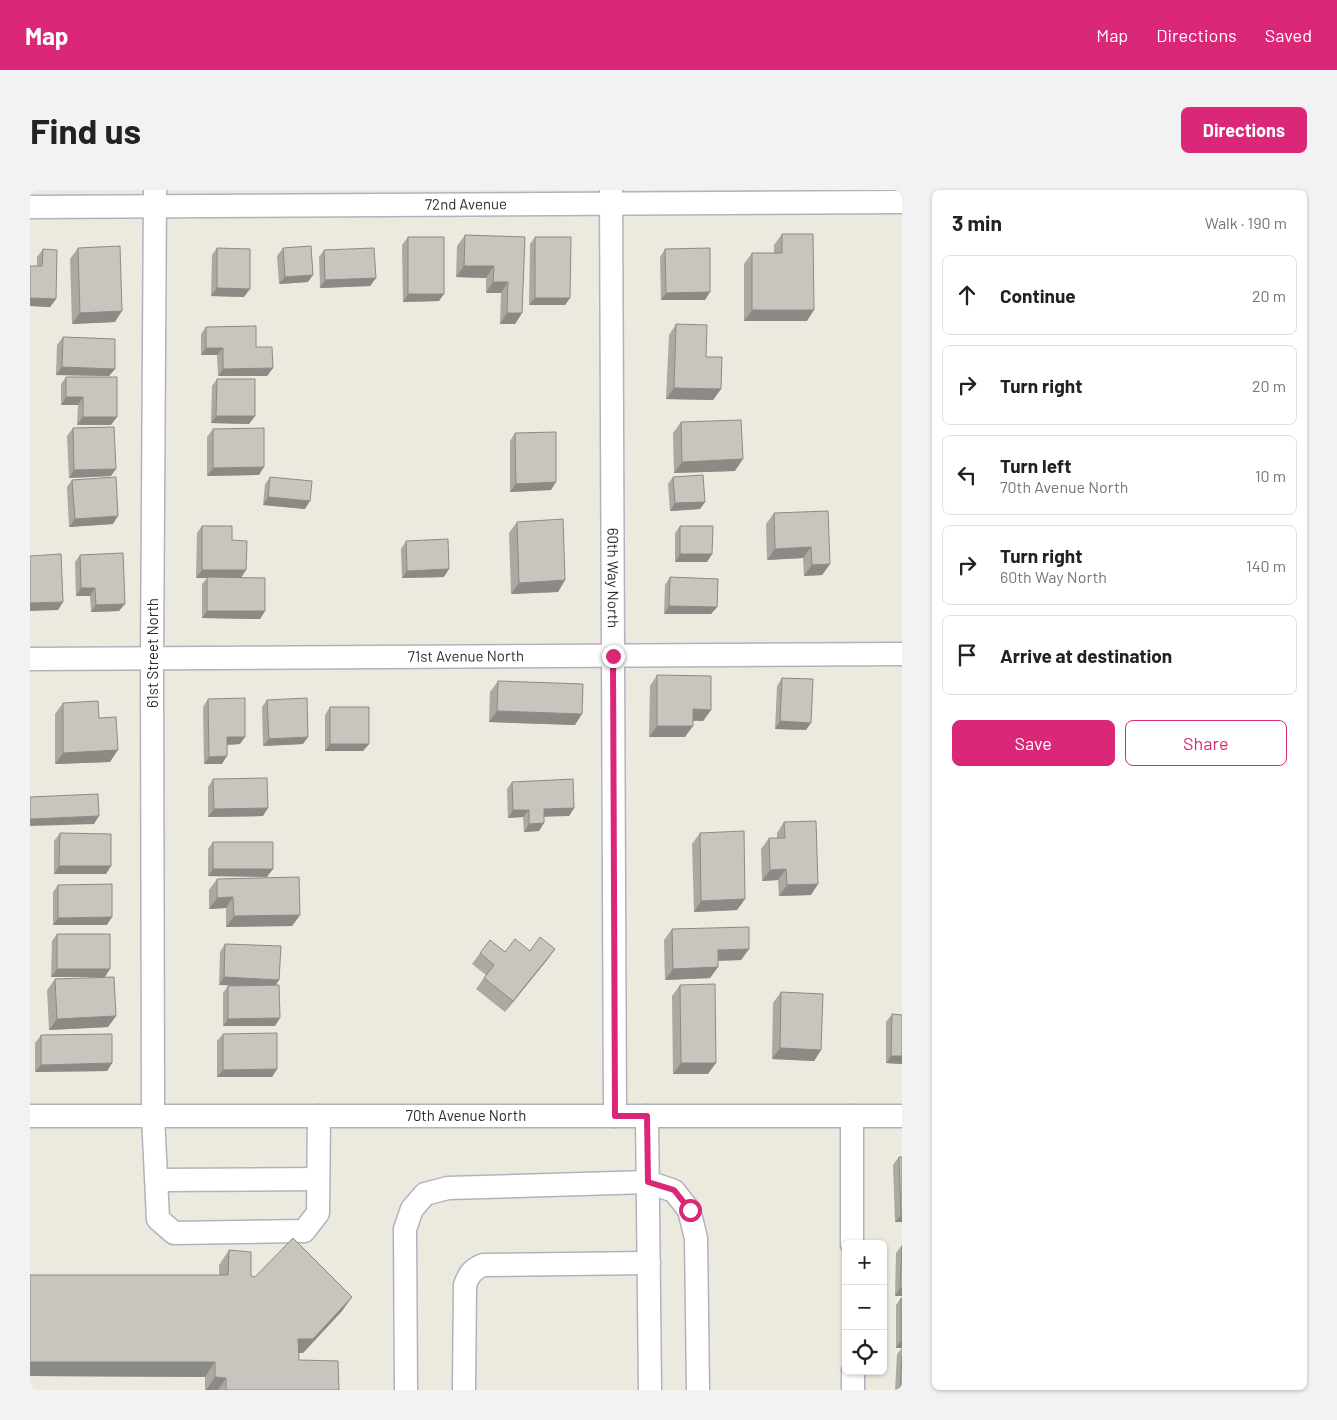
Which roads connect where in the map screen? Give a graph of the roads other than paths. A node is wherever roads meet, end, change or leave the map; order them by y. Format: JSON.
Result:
{"nodes":[{"id":1,"x":611,"y":196,"type":"edge"},
{"id":2,"x":155,"y":199,"type":"edge"},
{"id":3,"x":902,"y":202,"type":"edge"},
{"id":4,"x":30,"y":207,"type":"edge"},
{"id":5,"x":902,"y":654,"type":"edge"},
{"id":6,"x":613,"y":656,"type":"junction"},
{"id":7,"x":30,"y":659,"type":"edge"},
{"id":8,"x":152,"y":659,"type":"junction"},
{"id":9,"x":30,"y":1116,"type":"edge"},
{"id":10,"x":153,"y":1116,"type":"junction"},
{"id":11,"x":318,"y":1116,"type":"junction"},
{"id":12,"x":615,"y":1116,"type":"junction"},
{"id":13,"x":647,"y":1116,"type":"junction"},
{"id":14,"x":852,"y":1116,"type":"junction"},
{"id":15,"x":902,"y":1116,"type":"edge"},
{"id":16,"x":318,"y":1179,"type":"junction"},
{"id":17,"x":157,"y":1180,"type":"junction"},
{"id":18,"x":648,"y":1182,"type":"junction"},
{"id":19,"x":852,"y":1240,"type":"edge"},
{"id":20,"x":649,"y":1263,"type":"junction"},
{"id":21,"x":853,"y":1375,"type":"edge"},
{"id":22,"x":406,"y":1390,"type":"edge"},
{"id":23,"x":464,"y":1390,"type":"edge"},
{"id":24,"x":650,"y":1390,"type":"edge"},
{"id":25,"x":698,"y":1390,"type":"edge"},
{"id":26,"x":853,"y":1390,"type":"edge"}],
"edges":[{"from":1,"to":2,"type":"street","name":"72nd Avenue"},
{"from":1,"to":3,"type":"street","name":"72nd Avenue"},
{"from":1,"to":6,"type":"street","name":"60th Way North"},
{"from":2,"to":4,"type":"street","name":"72nd Avenue"},
{"from":2,"to":8,"type":"street","name":"61st Street North"},
{"from":5,"to":6,"type":"street","name":"71st Avenue North"},
{"from":6,"to":8,"type":"street","name":"71st Avenue North"},
{"from":6,"to":12,"type":"street","name":"60th Way North"},
{"from":7,"to":8,"type":"street","name":"71st Avenue North"},
{"from":8,"to":10,"type":"street","name":"61st Street North"},
{"from":9,"to":10,"type":"street","name":"70th Avenue North"},
{"from":10,"to":11,"type":"street","name":"70th Avenue North"},
{"from":10,"to":17,"type":"street","name":"61st Street North"},
{"from":11,"to":12,"type":"street","name":"70th Avenue North"},
{"from":11,"to":16,"type":"street"},
{"from":12,"to":13,"type":"street","name":"70th Avenue North"},
{"from":13,"to":14,"type":"street","name":"70th Avenue North"},
{"from":13,"to":18,"type":"street"},
{"from":14,"to":15,"type":"street","name":"70th Avenue North"},
{"from":14,"to":19,"type":"street"},
{"from":16,"to":17,"type":"street"},
{"from":16,"to":17,"type":"street","name":"61st Street North"},
{"from":18,"to":20,"type":"street"},
{"from":18,"to":22,"type":"street"},
{"from":18,"to":25,"type":"street"},
{"from":20,"to":23,"type":"street"},
{"from":20,"to":24,"type":"street"},
{"from":21,"to":26,"type":"street"}]}
